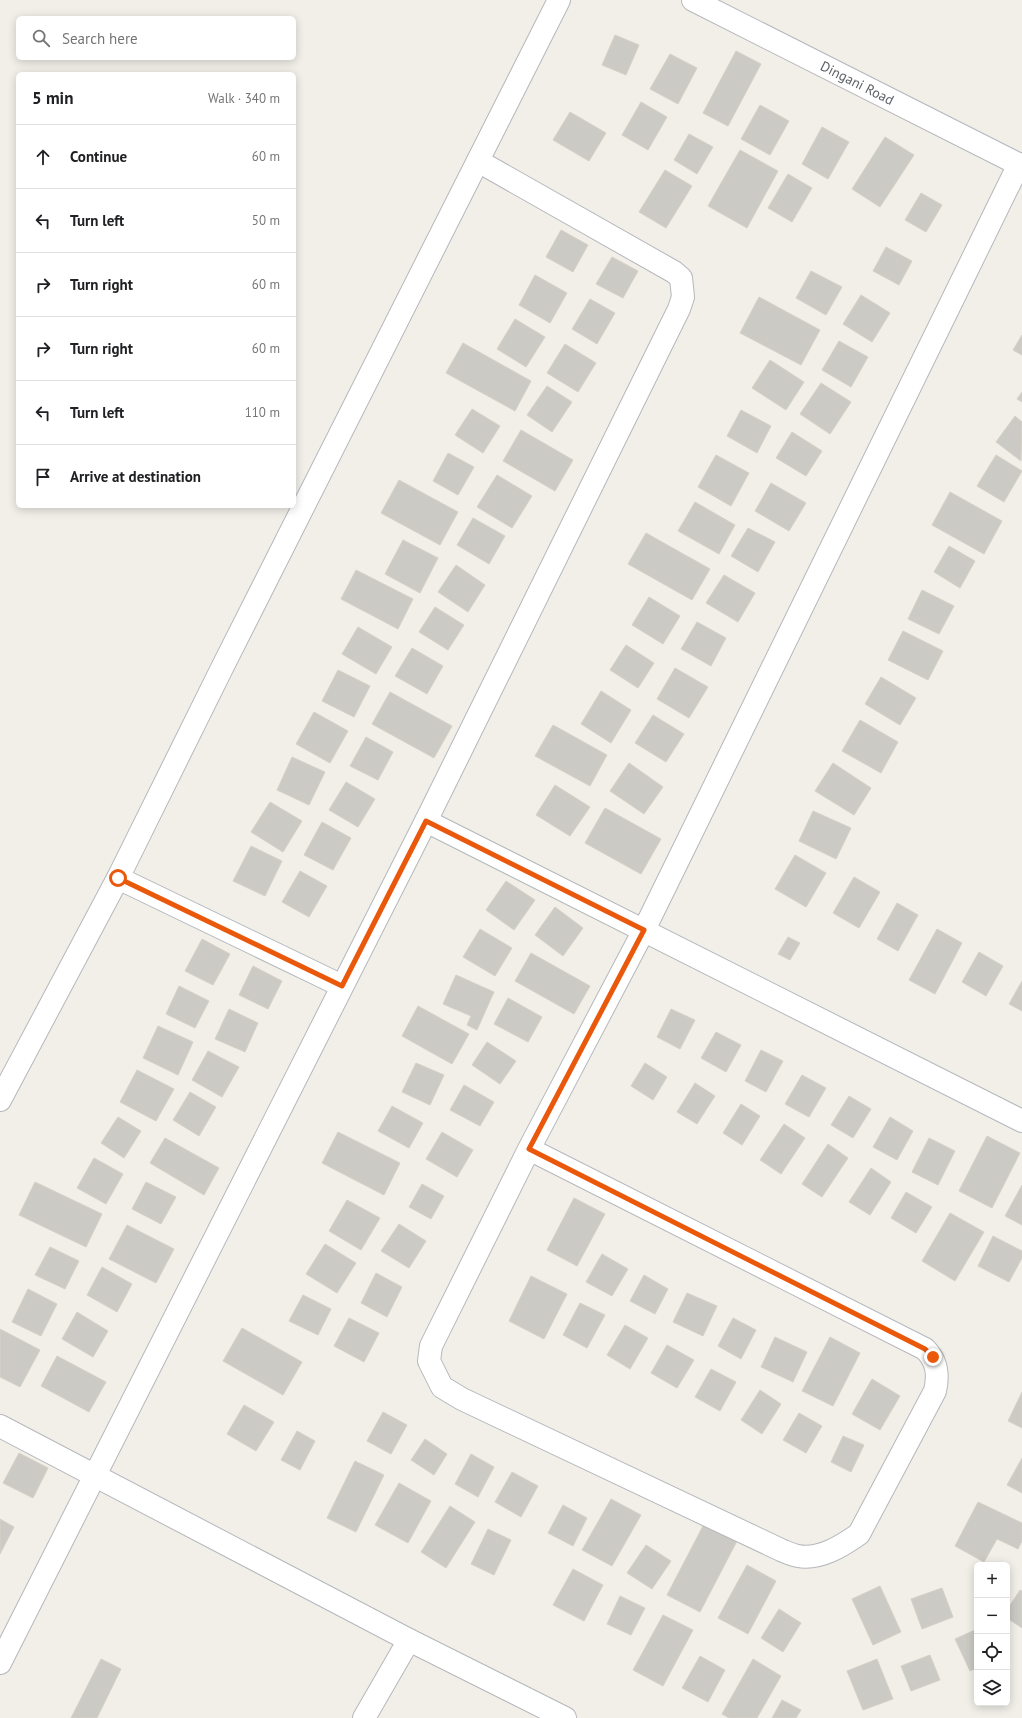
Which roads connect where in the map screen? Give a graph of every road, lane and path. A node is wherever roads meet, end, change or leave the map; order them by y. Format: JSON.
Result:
{"nodes":[{"id":1,"x":559,"y":0,"type":"edge"},
{"id":2,"x":693,"y":0,"type":"edge"},
{"id":3,"x":478,"y":161,"type":"junction"},
{"id":4,"x":1020,"y":165,"type":"edge"},
{"id":5,"x":426,"y":821,"type":"junction"},
{"id":6,"x":118,"y":878,"type":"junction"},
{"id":7,"x":644,"y":930,"type":"junction"},
{"id":8,"x":342,"y":986,"type":"junction"},
{"id":9,"x":0,"y":1100,"type":"edge"},
{"id":10,"x":1022,"y":1121,"type":"edge"},
{"id":11,"x":529,"y":1149,"type":"junction"},
{"id":12,"x":0,"y":1426,"type":"edge"},
{"id":13,"x":94,"y":1476,"type":"junction"},
{"id":14,"x":409,"y":1640,"type":"junction"},
{"id":15,"x":0,"y":1663,"type":"edge"},
{"id":16,"x":364,"y":1718,"type":"edge"},
{"id":17,"x":565,"y":1718,"type":"edge"}],
"edges":[{"from":1,"to":3,"type":"street"},
{"from":2,"to":4,"type":"street","name":"Dingani Road"},
{"from":3,"to":5,"type":"street"},
{"from":3,"to":6,"type":"street"},
{"from":4,"to":7,"type":"street"},
{"from":5,"to":7,"type":"street"},
{"from":5,"to":8,"type":"street"},
{"from":6,"to":8,"type":"street"},
{"from":6,"to":9,"type":"street"},
{"from":7,"to":10,"type":"street"},
{"from":7,"to":11,"type":"street"},
{"from":8,"to":13,"type":"street"},
{"from":11,"to":11,"type":"street"},
{"from":12,"to":13,"type":"street"},
{"from":13,"to":14,"type":"street"},
{"from":13,"to":15,"type":"street"},
{"from":14,"to":16,"type":"street"},
{"from":14,"to":17,"type":"street"}]}
